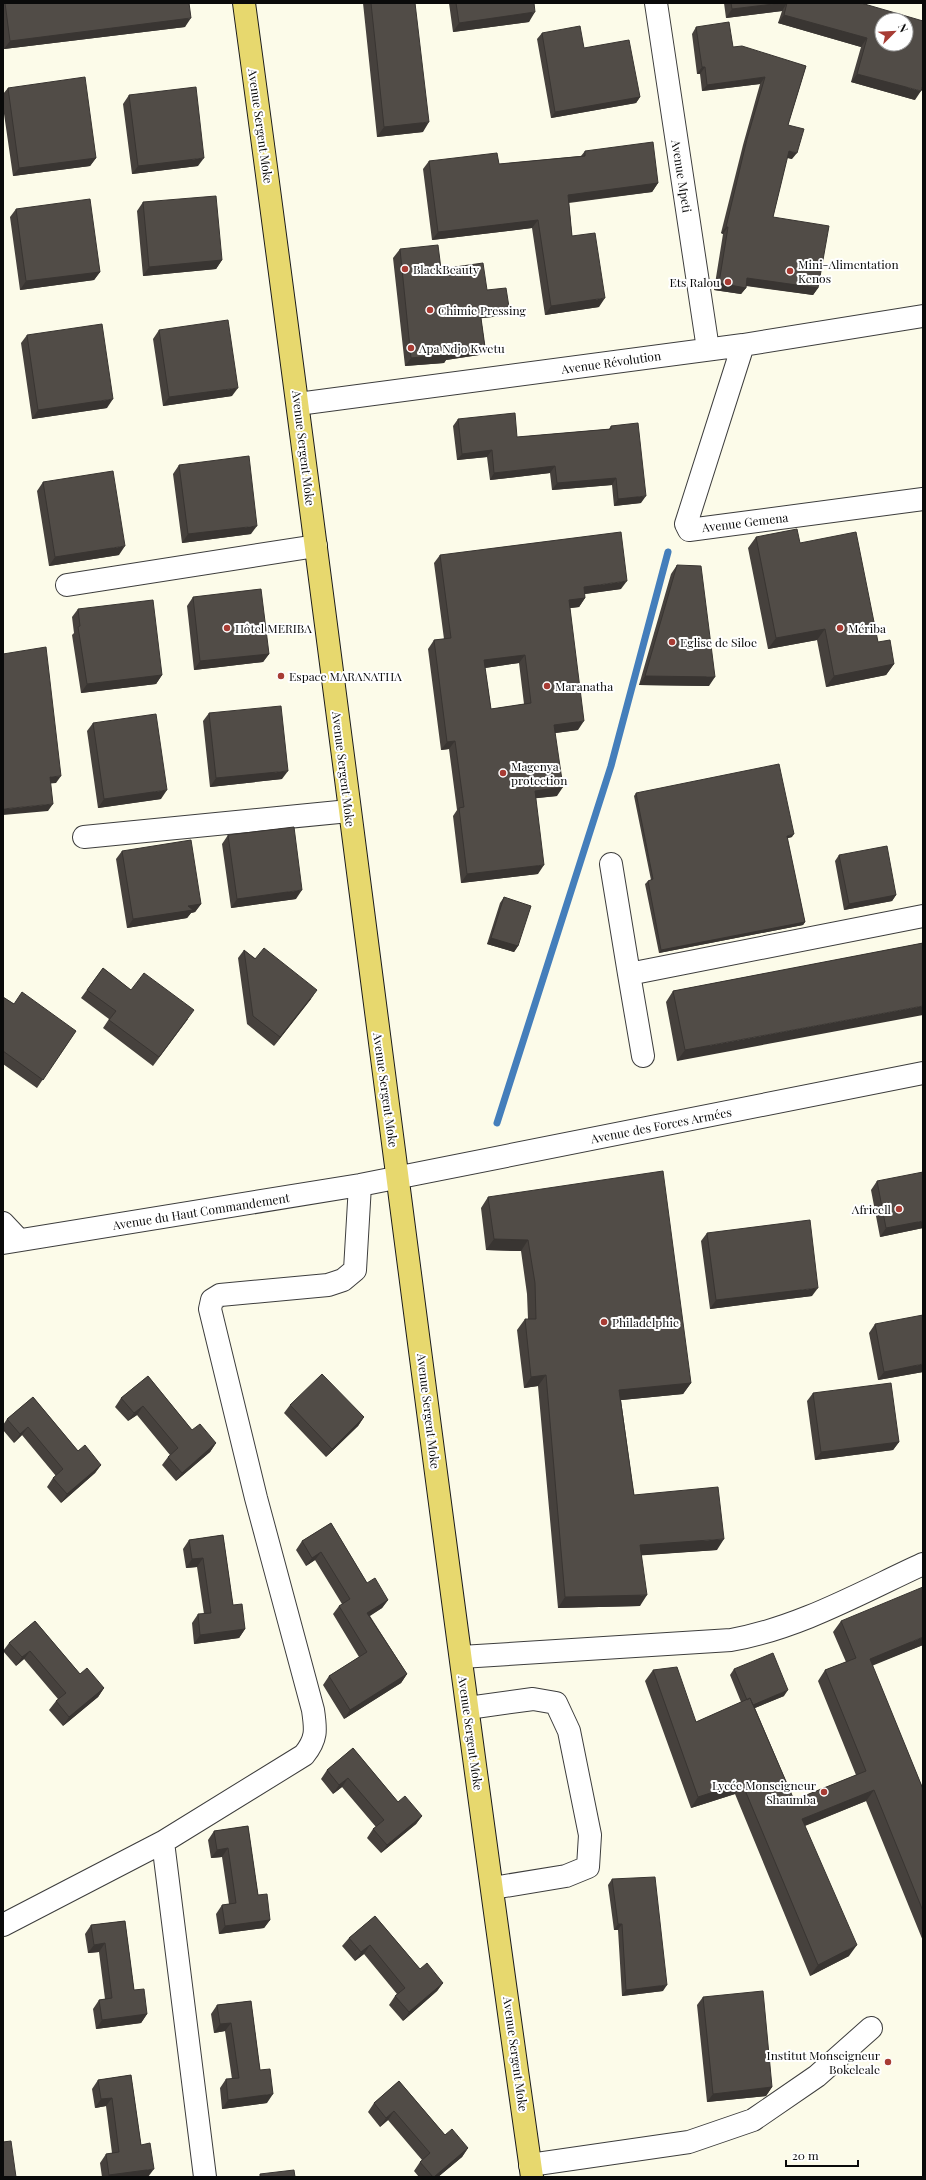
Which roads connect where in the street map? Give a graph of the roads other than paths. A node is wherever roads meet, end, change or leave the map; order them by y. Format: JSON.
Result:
{"nodes":[{"id":1,"x":244,"y":3,"type":"edge"},
{"id":2,"x":656,"y":3,"type":"edge"},
{"id":3,"x":923,"y":316,"type":"edge"},
{"id":4,"x":743,"y":345,"type":"junction"},
{"id":5,"x":708,"y":349,"type":"junction"},
{"id":6,"x":298,"y":404,"type":"junction"},
{"id":7,"x":923,"y":499,"type":"edge"},
{"id":8,"x":316,"y":546,"type":"junction"},
{"id":9,"x":67,"y":585,"type":"dead end"},
{"id":10,"x":349,"y":811,"type":"junction"},
{"id":11,"x":84,"y":837,"type":"dead end"},
{"id":12,"x":611,"y":864,"type":"dead end"},
{"id":13,"x":923,"y":916,"type":"edge"},
{"id":14,"x":629,"y":974,"type":"junction"},
{"id":15,"x":643,"y":1056,"type":"dead end"},
{"id":16,"x":923,"y":1073,"type":"edge"},
{"id":17,"x":398,"y":1177,"type":"junction"},
{"id":18,"x":360,"y":1185,"type":"junction"},
{"id":19,"x":3,"y":1223,"type":"edge"},
{"id":20,"x":11,"y":1242,"type":"edge"},
{"id":21,"x":923,"y":1564,"type":"edge"},
{"id":22,"x":461,"y":1657,"type":"junction"},
{"id":23,"x":468,"y":1708,"type":"junction"},
{"id":24,"x":163,"y":1842,"type":"junction"},
{"id":25,"x":493,"y":1888,"type":"junction"},
{"id":26,"x":3,"y":1926,"type":"edge"},
{"id":27,"x":870,"y":2028,"type":"dead end"},
{"id":28,"x":531,"y":2171,"type":"edge"},
{"id":29,"x":205,"y":2177,"type":"edge"}],
"edges":[{"from":1,"to":6,"type":"main road","name":"Avenue Sergent Moke"},
{"from":2,"to":5,"type":"street","name":"Avenue Mpeti"},
{"from":3,"to":4,"type":"street","name":"Avenue Révolution"},
{"from":4,"to":5,"type":"street","name":"Avenue Révolution"},
{"from":4,"to":7,"type":"street","name":"Avenue Gemena"},
{"from":5,"to":6,"type":"street","name":"Avenue Révolution"},
{"from":6,"to":8,"type":"main road","name":"Avenue Sergent Moke"},
{"from":8,"to":9,"type":"street"},
{"from":8,"to":10,"type":"main road","name":"Avenue Sergent Moke"},
{"from":10,"to":11,"type":"street"},
{"from":10,"to":17,"type":"main road","name":"Avenue Sergent Moke"},
{"from":12,"to":14,"type":"street"},
{"from":13,"to":14,"type":"street"},
{"from":14,"to":15,"type":"street"},
{"from":16,"to":17,"type":"street","name":"Avenue des Forces Armées"},
{"from":17,"to":18,"type":"street","name":"Avenue du Haut Commandement"},
{"from":17,"to":22,"type":"main road","name":"Avenue Sergent Moke"},
{"from":18,"to":20,"type":"street","name":"Avenue du Haut Commandement"},
{"from":18,"to":24,"type":"street"},
{"from":19,"to":20,"type":"street"},
{"from":21,"to":22,"type":"street"},
{"from":22,"to":23,"type":"main road","name":"Avenue Sergent Moke"},
{"from":23,"to":25,"type":"main road","name":"Avenue Sergent Moke"},
{"from":23,"to":25,"type":"street"},
{"from":24,"to":26,"type":"street"},
{"from":24,"to":29,"type":"street"},
{"from":25,"to":28,"type":"main road","name":"Avenue Sergent Moke"},
{"from":27,"to":28,"type":"street"}]}
